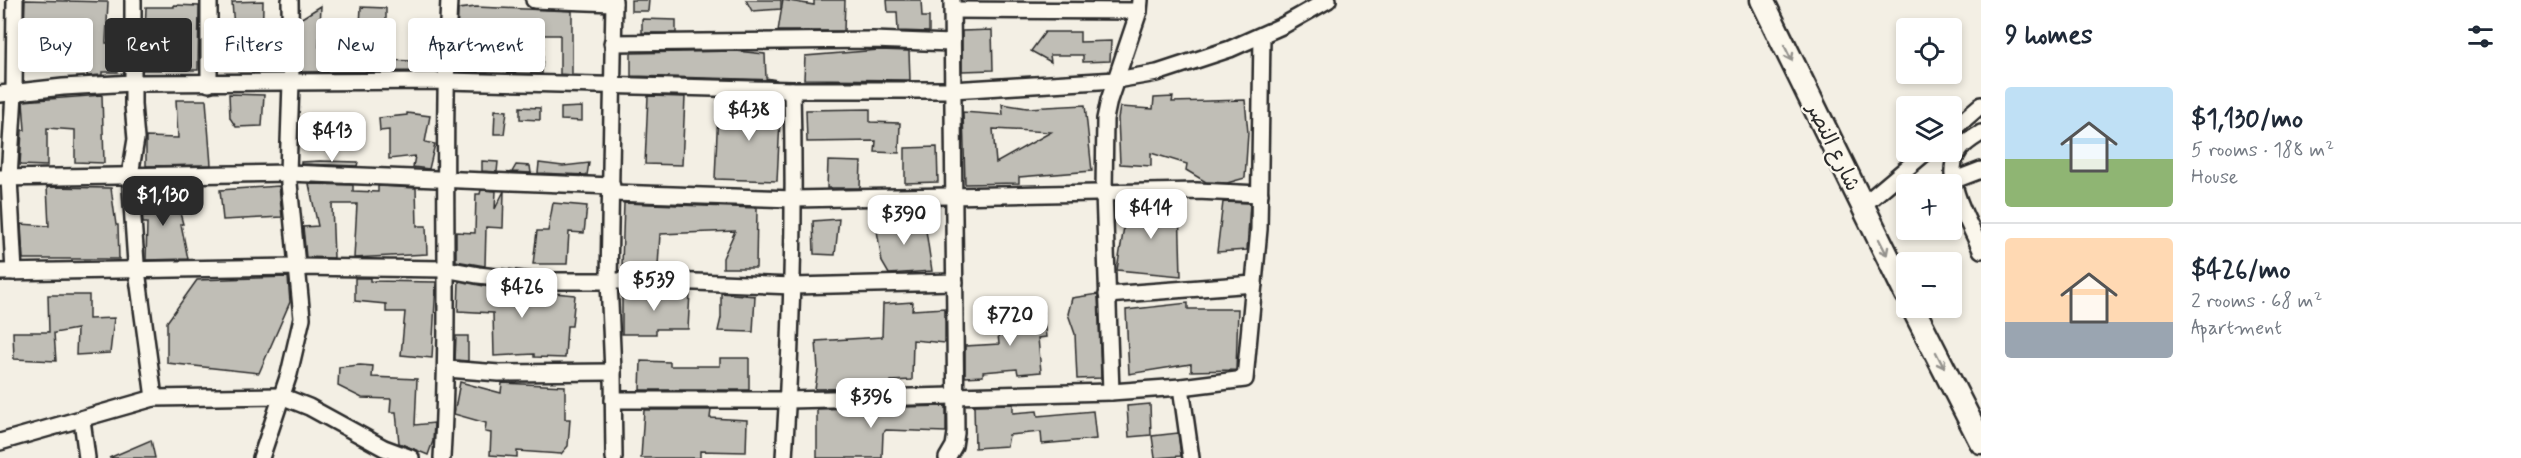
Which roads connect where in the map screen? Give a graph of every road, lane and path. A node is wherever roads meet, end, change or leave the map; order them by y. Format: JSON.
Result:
{"nodes":[{"id":1,"x":133,"y":0,"type":"edge"},
{"id":2,"x":209,"y":0,"type":"edge"},
{"id":3,"x":290,"y":0,"type":"edge"},
{"id":4,"x":449,"y":0,"type":"edge"},
{"id":5,"x":534,"y":0,"type":"edge"},
{"id":6,"x":1328,"y":0,"type":"edge"},
{"id":7,"x":1762,"y":0,"type":"edge"},
{"id":8,"x":614,"y":1,"type":"edge"},
{"id":9,"x":10,"y":2,"type":"edge"},
{"id":10,"x":952,"y":5,"type":"edge"},
{"id":11,"x":1139,"y":6,"type":"edge"},
{"id":12,"x":1262,"y":36,"type":"junction"},
{"id":13,"x":612,"y":43,"type":"junction"},
{"id":14,"x":951,"y":43,"type":"junction"},
{"id":15,"x":1116,"y":80,"type":"junction"},
{"id":16,"x":445,"y":81,"type":"junction"},
{"id":17,"x":291,"y":82,"type":"junction"},
{"id":18,"x":132,"y":83,"type":"junction"},
{"id":19,"x":209,"y":84,"type":"junction"},
{"id":20,"x":611,"y":85,"type":"junction"},
{"id":21,"x":792,"y":90,"type":"junction"},
{"id":22,"x":952,"y":90,"type":"junction"},
{"id":23,"x":7,"y":93,"type":"edge"},
{"id":24,"x":1981,"y":105,"type":"edge"},
{"id":25,"x":1962,"y":121,"type":"edge"},
{"id":26,"x":1981,"y":133,"type":"edge"},
{"id":27,"x":1914,"y":162,"type":"edge"},
{"id":28,"x":1981,"y":170,"type":"edge"},
{"id":29,"x":288,"y":173,"type":"junction"},
{"id":30,"x":1952,"y":174,"type":"edge"},
{"id":31,"x":130,"y":176,"type":"junction"},
{"id":32,"x":1962,"y":177,"type":"edge"},
{"id":33,"x":4,"y":178,"type":"edge"},
{"id":34,"x":446,"y":180,"type":"junction"},
{"id":35,"x":612,"y":190,"type":"junction"},
{"id":36,"x":1104,"y":192,"type":"junction"},
{"id":37,"x":1260,"y":194,"type":"junction"},
{"id":38,"x":954,"y":197,"type":"junction"},
{"id":39,"x":1962,"y":197,"type":"edge"},
{"id":40,"x":794,"y":199,"type":"junction"},
{"id":41,"x":1862,"y":206,"type":"junction"},
{"id":42,"x":1975,"y":218,"type":"edge"},
{"id":43,"x":1981,"y":250,"type":"edge"},
{"id":44,"x":297,"y":267,"type":"junction"},
{"id":45,"x":136,"y":269,"type":"junction"},
{"id":46,"x":445,"y":269,"type":"junction"},
{"id":47,"x":7,"y":272,"type":"edge"},
{"id":48,"x":1896,"y":274,"type":"edge"},
{"id":49,"x":609,"y":281,"type":"junction"},
{"id":50,"x":954,"y":282,"type":"junction"},
{"id":51,"x":1254,"y":284,"type":"junction"},
{"id":52,"x":793,"y":286,"type":"junction"},
{"id":53,"x":1107,"y":296,"type":"junction"},
{"id":54,"x":1918,"y":318,"type":"edge"},
{"id":55,"x":447,"y":369,"type":"junction"},
{"id":56,"x":614,"y":372,"type":"junction"},
{"id":57,"x":1182,"y":387,"type":"junction"},
{"id":58,"x":1111,"y":392,"type":"junction"},
{"id":59,"x":281,"y":396,"type":"junction"},
{"id":60,"x":956,"y":396,"type":"junction"},
{"id":61,"x":154,"y":398,"type":"junction"},
{"id":62,"x":613,"y":400,"type":"junction"},
{"id":63,"x":788,"y":400,"type":"junction"},
{"id":64,"x":82,"y":420,"type":"junction"},
{"id":65,"x":0,"y":442,"type":"edge"},
{"id":66,"x":1981,"y":442,"type":"edge"},
{"id":67,"x":382,"y":453,"type":"edge"},
{"id":68,"x":87,"y":458,"type":"edge"},
{"id":69,"x":261,"y":458,"type":"edge"},
{"id":70,"x":411,"y":458,"type":"edge"},
{"id":71,"x":442,"y":458,"type":"edge"},
{"id":72,"x":614,"y":458,"type":"edge"},
{"id":73,"x":784,"y":458,"type":"edge"},
{"id":74,"x":947,"y":458,"type":"edge"},
{"id":75,"x":1191,"y":458,"type":"edge"}],
"edges":[{"from":1,"to":18,"type":"street"},
{"from":2,"to":19,"type":"street"},
{"from":3,"to":17,"type":"street"},
{"from":4,"to":16,"type":"street"},
{"from":5,"to":8,"type":"street"},
{"from":6,"to":12,"type":"street"},
{"from":7,"to":41,"type":"main road","name":"شارع النصر","one_way":true},
{"from":8,"to":13,"type":"street"},
{"from":9,"to":23,"type":"street"},
{"from":10,"to":11,"type":"street"},
{"from":10,"to":14,"type":"street"},
{"from":11,"to":15,"type":"street"},
{"from":12,"to":15,"type":"street"},
{"from":12,"to":37,"type":"street"},
{"from":13,"to":14,"type":"street"},
{"from":13,"to":20,"type":"street"},
{"from":14,"to":22,"type":"street"},
{"from":15,"to":22,"type":"street"},
{"from":15,"to":36,"type":"street"},
{"from":16,"to":17,"type":"street"},
{"from":16,"to":20,"type":"street"},
{"from":16,"to":34,"type":"street"},
{"from":17,"to":19,"type":"street"},
{"from":17,"to":29,"type":"street"},
{"from":18,"to":19,"type":"street"},
{"from":18,"to":23,"type":"street"},
{"from":18,"to":31,"type":"street"},
{"from":20,"to":21,"type":"street"},
{"from":20,"to":35,"type":"street"},
{"from":21,"to":22,"type":"street"},
{"from":21,"to":40,"type":"street"},
{"from":22,"to":38,"type":"street"},
{"from":23,"to":33,"type":"street"},
{"from":24,"to":25,"type":"street"},
{"from":26,"to":30,"type":"street"},
{"from":27,"to":41,"type":"street"},
{"from":28,"to":32,"type":"street"},
{"from":29,"to":31,"type":"street"},
{"from":29,"to":34,"type":"street"},
{"from":29,"to":44,"type":"street"},
{"from":31,"to":33,"type":"street"},
{"from":31,"to":45,"type":"street"},
{"from":33,"to":47,"type":"street"},
{"from":34,"to":35,"type":"street"},
{"from":34,"to":46,"type":"street"},
{"from":35,"to":40,"type":"street"},
{"from":35,"to":49,"type":"street"},
{"from":36,"to":37,"type":"street"},
{"from":36,"to":38,"type":"street"},
{"from":36,"to":53,"type":"street"},
{"from":37,"to":51,"type":"street"},
{"from":38,"to":40,"type":"street"},
{"from":38,"to":50,"type":"street"},
{"from":39,"to":42,"type":"street"},
{"from":40,"to":52,"type":"street"},
{"from":41,"to":48,"type":"main road","name":"شارع النصر","one_way":true},
{"from":42,"to":43,"type":"street"},
{"from":44,"to":45,"type":"street"},
{"from":44,"to":46,"type":"street"},
{"from":44,"to":59,"type":"street"},
{"from":45,"to":47,"type":"street"},
{"from":45,"to":61,"type":"street"},
{"from":46,"to":49,"type":"street"},
{"from":46,"to":55,"type":"street"},
{"from":49,"to":52,"type":"street"},
{"from":49,"to":56,"type":"street"},
{"from":50,"to":52,"type":"street"},
{"from":50,"to":60,"type":"street"},
{"from":51,"to":53,"type":"street"},
{"from":51,"to":57,"type":"street"},
{"from":52,"to":63,"type":"street"},
{"from":53,"to":58,"type":"street"},
{"from":54,"to":66,"type":"main road","one_way":true},
{"from":55,"to":56,"type":"street"},
{"from":55,"to":71,"type":"street"},
{"from":56,"to":62,"type":"street"},
{"from":57,"to":58,"type":"street"},
{"from":57,"to":75,"type":"street"},
{"from":58,"to":60,"type":"street"},
{"from":59,"to":61,"type":"street"},
{"from":59,"to":67,"type":"street"},
{"from":59,"to":69,"type":"street"},
{"from":60,"to":63,"type":"street"},
{"from":60,"to":74,"type":"street"},
{"from":61,"to":64,"type":"street"},
{"from":62,"to":63,"type":"street"},
{"from":62,"to":72,"type":"street"},
{"from":63,"to":73,"type":"street"},
{"from":64,"to":65,"type":"street"},
{"from":64,"to":68,"type":"street"},
{"from":67,"to":70,"type":"street"}]}
